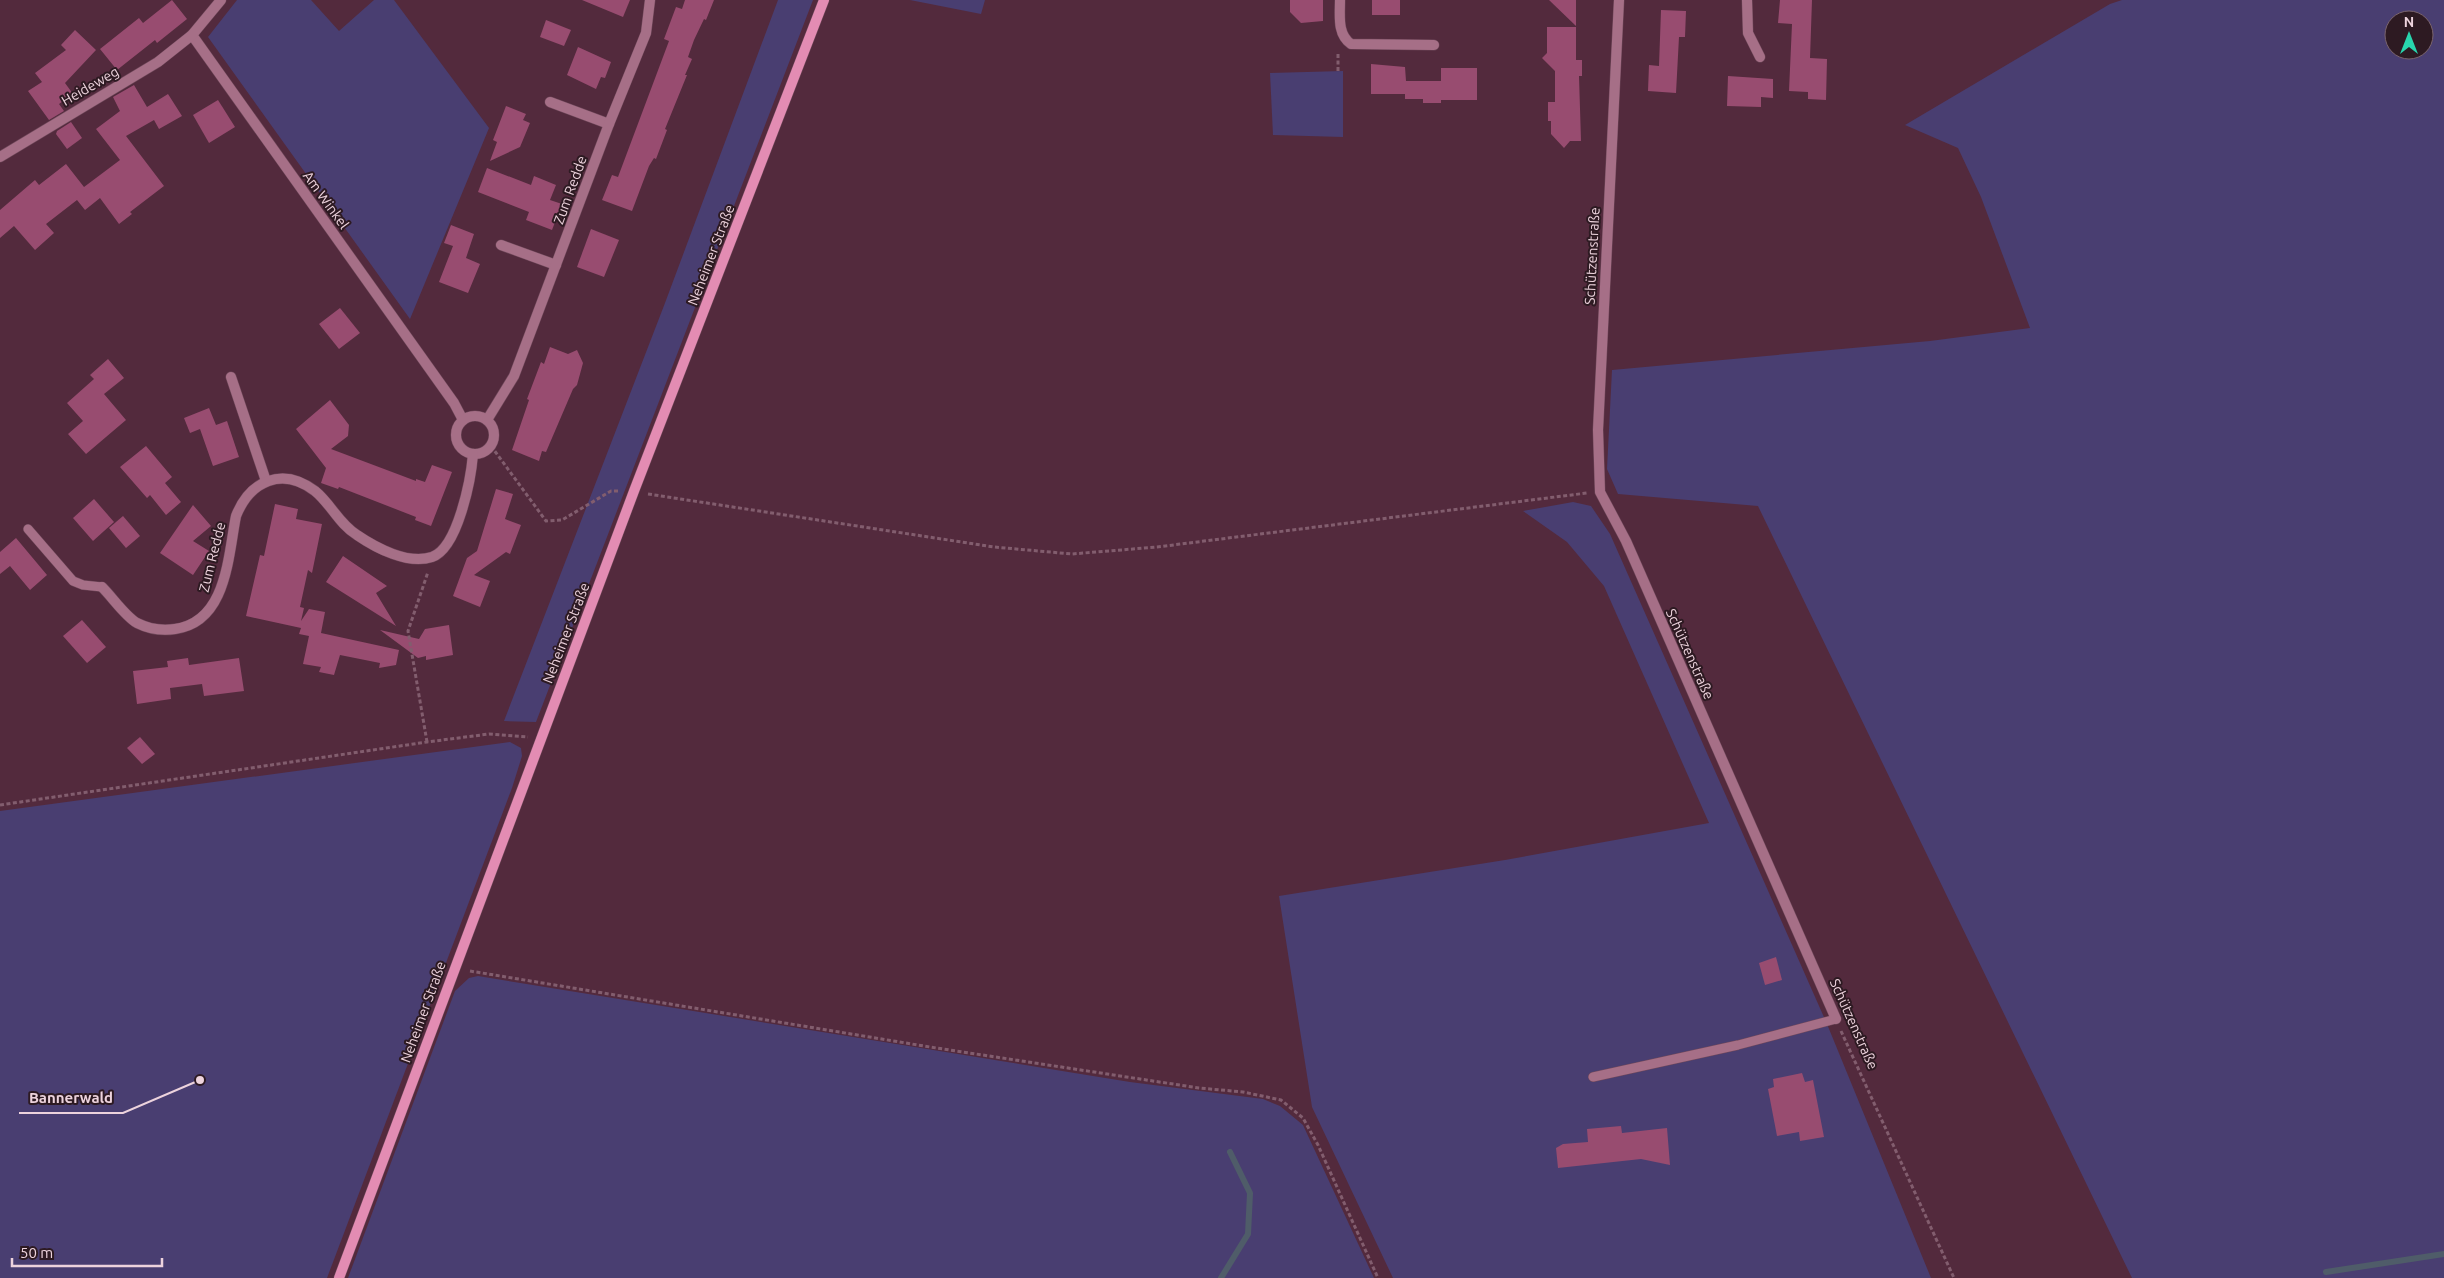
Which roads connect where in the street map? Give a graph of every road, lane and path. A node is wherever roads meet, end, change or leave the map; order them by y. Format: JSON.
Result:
{"nodes":[{"id":1,"x":221,"y":0,"type":"edge"},
{"id":2,"x":650,"y":0,"type":"edge"},
{"id":3,"x":824,"y":0,"type":"edge"},
{"id":4,"x":1340,"y":0,"type":"edge"},
{"id":5,"x":1619,"y":0,"type":"edge"},
{"id":6,"x":1746,"y":0,"type":"edge"},
{"id":7,"x":192,"y":35,"type":"junction"},
{"id":8,"x":1434,"y":44,"type":"dead end"},
{"id":9,"x":1760,"y":57,"type":"dead end"},
{"id":10,"x":550,"y":102,"type":"dead end"},
{"id":11,"x":609,"y":124,"type":"junction"},
{"id":12,"x":0,"y":158,"type":"edge"},
{"id":13,"x":501,"y":245,"type":"dead end"},
{"id":14,"x":556,"y":265,"type":"junction"},
{"id":15,"x":231,"y":377,"type":"dead end"},
{"id":16,"x":463,"y":420,"type":"junction"},
{"id":17,"x":487,"y":420,"type":"junction"},
{"id":18,"x":491,"y":446,"type":"junction"},
{"id":19,"x":473,"y":454,"type":"junction"},
{"id":20,"x":266,"y":481,"type":"junction"},
{"id":21,"x":634,"y":491,"type":"junction"},
{"id":22,"x":1600,"y":492,"type":"junction"},
{"id":23,"x":28,"y":529,"type":"dead end"},
{"id":24,"x":432,"y":557,"type":"junction"},
{"id":25,"x":102,"y":587,"type":"joint"},
{"id":26,"x":541,"y":739,"type":"junction"},
{"id":27,"x":427,"y":742,"type":"junction"},
{"id":28,"x":0,"y":805,"type":"edge"},
{"id":29,"x":453,"y":969,"type":"junction"},
{"id":30,"x":1836,"y":1019,"type":"junction"},
{"id":31,"x":1593,"y":1077,"type":"dead end"},
{"id":32,"x":338,"y":1278,"type":"edge"},
{"id":33,"x":1378,"y":1278,"type":"edge"},
{"id":34,"x":1954,"y":1278,"type":"edge"}],
"edges":[{"from":1,"to":7,"type":"street"},
{"from":2,"to":11,"type":"street","name":"Zum Redde"},
{"from":3,"to":21,"type":"main road","name":"Neheimer Straße"},
{"from":4,"to":8,"type":"street"},
{"from":5,"to":22,"type":"street","name":"Schützenstraße"},
{"from":6,"to":9,"type":"street"},
{"from":7,"to":12,"type":"street","name":"Heideweg"},
{"from":7,"to":16,"type":"street","name":"Am Winkel"},
{"from":10,"to":11,"type":"street"},
{"from":11,"to":14,"type":"street","name":"Zum Redde"},
{"from":13,"to":14,"type":"street"},
{"from":14,"to":17,"type":"street","name":"Zum Redde"},
{"from":15,"to":20,"type":"street"},
{"from":16,"to":17,"type":"street"},
{"from":16,"to":19,"type":"street"},
{"from":17,"to":18,"type":"street"},
{"from":18,"to":19,"type":"street"},
{"from":18,"to":21,"type":"path"},
{"from":19,"to":24,"type":"street"},
{"from":20,"to":24,"type":"street"},
{"from":20,"to":25,"type":"street","name":"Zum Redde"},
{"from":21,"to":22,"type":"path"},
{"from":21,"to":26,"type":"main road","name":"Neheimer Straße"},
{"from":22,"to":30,"type":"street","name":"Schützenstraße"},
{"from":23,"to":25,"type":"lane"},
{"from":24,"to":27,"type":"path"},
{"from":26,"to":27,"type":"path"},
{"from":26,"to":29,"type":"main road","name":"Neheimer Straße"},
{"from":27,"to":28,"type":"path"},
{"from":29,"to":32,"type":"main road","name":"Neheimer Straße"},
{"from":29,"to":33,"type":"path"},
{"from":30,"to":31,"type":"lane"},
{"from":30,"to":34,"type":"path","name":"Schützenstraße"}]}
